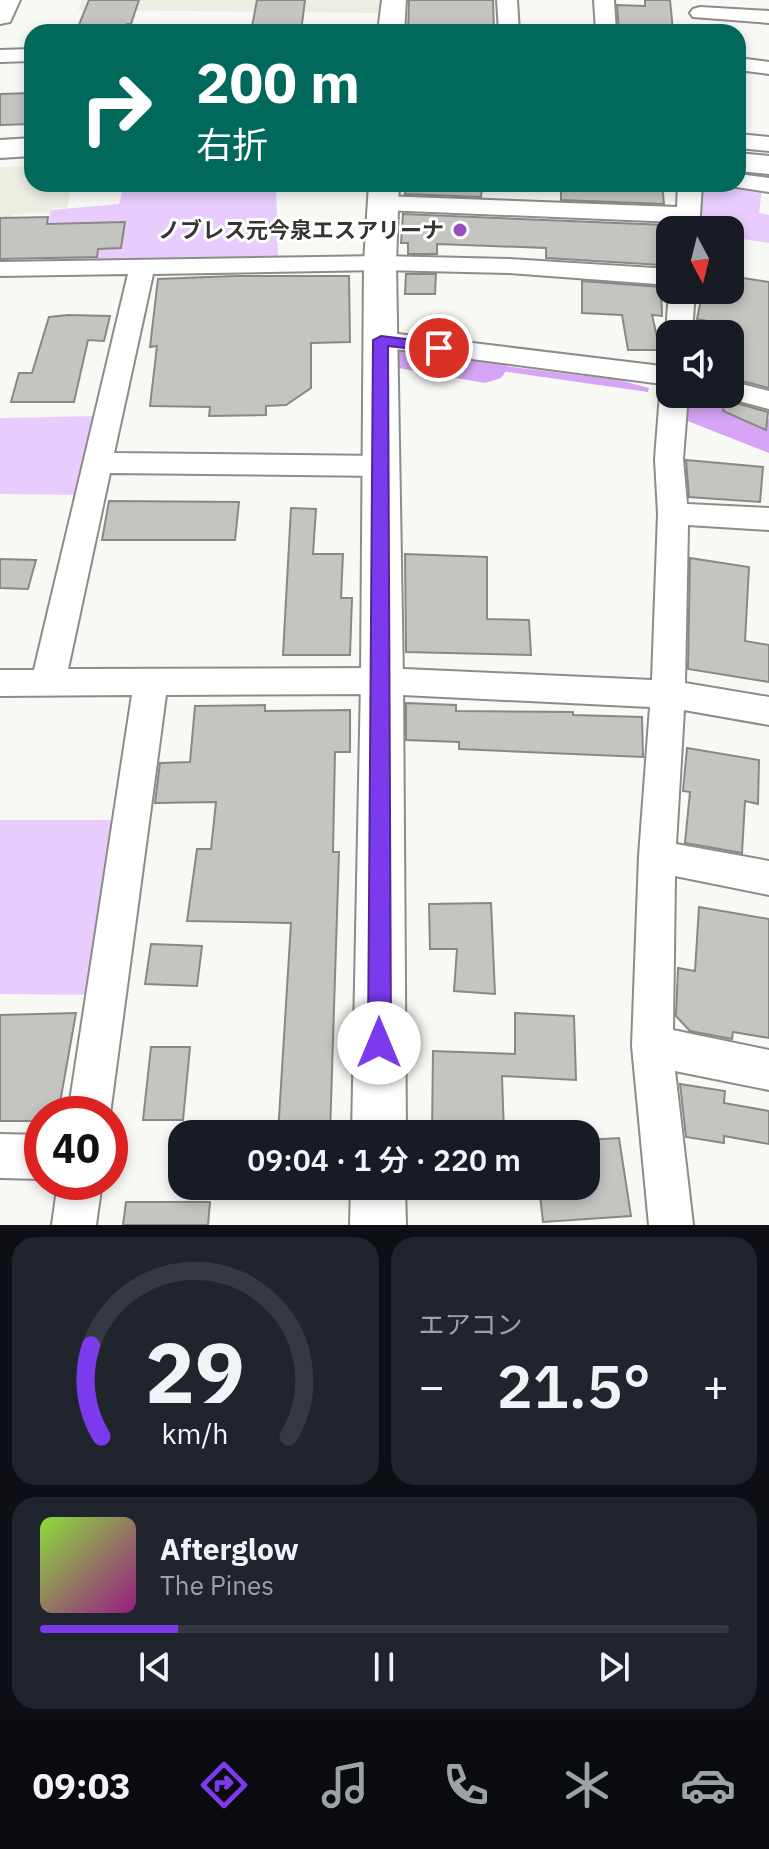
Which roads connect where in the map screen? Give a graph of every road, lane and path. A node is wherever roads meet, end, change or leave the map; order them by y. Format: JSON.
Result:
{"nodes":[{"id":1,"x":7,"y":0,"type":"edge"},
{"id":2,"x":394,"y":0,"type":"edge"},
{"id":3,"x":507,"y":0,"type":"edge"},
{"id":4,"x":604,"y":0,"type":"edge"},
{"id":5,"x":700,"y":15,"type":"edge"},
{"id":6,"x":0,"y":16,"type":"edge"},
{"id":7,"x":769,"y":17,"type":"edge"},
{"id":8,"x":392,"y":24,"type":"edge"},
{"id":9,"x":508,"y":24,"type":"edge"},
{"id":10,"x":606,"y":24,"type":"edge"},
{"id":11,"x":24,"y":55,"type":"edge"},
{"id":12,"x":0,"y":56,"type":"edge"},
{"id":13,"x":746,"y":65,"type":"edge"},
{"id":14,"x":769,"y":68,"type":"edge"},
{"id":15,"x":746,"y":142,"type":"edge"},
{"id":16,"x":769,"y":144,"type":"edge"},
{"id":17,"x":24,"y":148,"type":"edge"},
{"id":18,"x":0,"y":149,"type":"edge"},
{"id":19,"x":746,"y":163,"type":"edge"},
{"id":20,"x":769,"y":165,"type":"edge"},
{"id":21,"x":746,"y":182,"type":"edge"},
{"id":22,"x":769,"y":185,"type":"edge"},
{"id":23,"x":689,"y":192,"type":"edge"},
{"id":24,"x":384,"y":193,"type":"edge"},
{"id":25,"x":687,"y":216,"type":"edge"},
{"id":26,"x":656,"y":219,"type":"edge"},
{"id":27,"x":380,"y":263,"type":"junction"},
{"id":28,"x":142,"y":266,"type":"junction"},
{"id":29,"x":0,"y":269,"type":"edge"},
{"id":30,"x":656,"y":276,"type":"edge"},
{"id":31,"x":381,"y":340,"type":"junction"},
{"id":32,"x":656,"y":374,"type":"edge"},
{"id":33,"x":744,"y":394,"type":"edge"},
{"id":34,"x":769,"y":400,"type":"edge"},
{"id":35,"x":673,"y":408,"type":"edge"},
{"id":36,"x":99,"y":463,"type":"junction"},
{"id":37,"x":381,"y":466,"type":"junction"},
{"id":38,"x":673,"y":514,"type":"junction"},
{"id":39,"x":769,"y":519,"type":"edge"},
{"id":40,"x":382,"y":681,"type":"junction"},
{"id":41,"x":151,"y":682,"type":"junction"},
{"id":42,"x":0,"y":683,"type":"edge"},
{"id":43,"x":48,"y":683,"type":"junction"},
{"id":44,"x":668,"y":694,"type":"junction"},
{"id":45,"x":769,"y":711,"type":"edge"},
{"id":46,"x":657,"y":856,"type":"junction"},
{"id":47,"x":769,"y":878,"type":"edge"},
{"id":48,"x":652,"y":1046,"type":"junction"},
{"id":49,"x":769,"y":1070,"type":"edge"},
{"id":50,"x":92,"y":1096,"type":"edge"},
{"id":51,"x":379,"y":1120,"type":"edge"},
{"id":52,"x":0,"y":1156,"type":"edge"},
{"id":53,"x":24,"y":1157,"type":"edge"},
{"id":54,"x":77,"y":1200,"type":"edge"},
{"id":55,"x":378,"y":1200,"type":"edge"},
{"id":56,"x":74,"y":1225,"type":"edge"},
{"id":57,"x":378,"y":1225,"type":"edge"},
{"id":58,"x":671,"y":1225,"type":"edge"}],
"edges":[{"from":1,"to":6,"type":"main road"},
{"from":2,"to":8,"type":"street"},
{"from":3,"to":9,"type":"street"},
{"from":4,"to":10,"type":"street"},
{"from":5,"to":7,"type":"street"},
{"from":11,"to":12,"type":"street"},
{"from":13,"to":14,"type":"street"},
{"from":15,"to":16,"type":"street"},
{"from":17,"to":18,"type":"main road"},
{"from":19,"to":20,"type":"main road"},
{"from":21,"to":22,"type":"street"},
{"from":23,"to":25,"type":"street"},
{"from":24,"to":26,"type":"street"},
{"from":24,"to":27,"type":"street"},
{"from":27,"to":28,"type":"street"},
{"from":27,"to":30,"type":"street"},
{"from":27,"to":31,"type":"street"},
{"from":28,"to":29,"type":"street"},
{"from":28,"to":36,"type":"street"},
{"from":31,"to":32,"type":"street"},
{"from":31,"to":37,"type":"street"},
{"from":33,"to":34,"type":"street"},
{"from":35,"to":38,"type":"street"},
{"from":36,"to":37,"type":"street"},
{"from":36,"to":43,"type":"street"},
{"from":37,"to":40,"type":"street"},
{"from":38,"to":39,"type":"street"},
{"from":38,"to":44,"type":"street"},
{"from":40,"to":41,"type":"street"},
{"from":40,"to":44,"type":"street"},
{"from":40,"to":51,"type":"street"},
{"from":41,"to":43,"type":"street"},
{"from":41,"to":50,"type":"street"},
{"from":42,"to":43,"type":"street"},
{"from":44,"to":45,"type":"street"},
{"from":44,"to":46,"type":"street"},
{"from":46,"to":47,"type":"street"},
{"from":46,"to":48,"type":"street"},
{"from":48,"to":49,"type":"street"},
{"from":48,"to":58,"type":"street"},
{"from":52,"to":53,"type":"street"},
{"from":54,"to":56,"type":"street"},
{"from":55,"to":57,"type":"street"}]}
